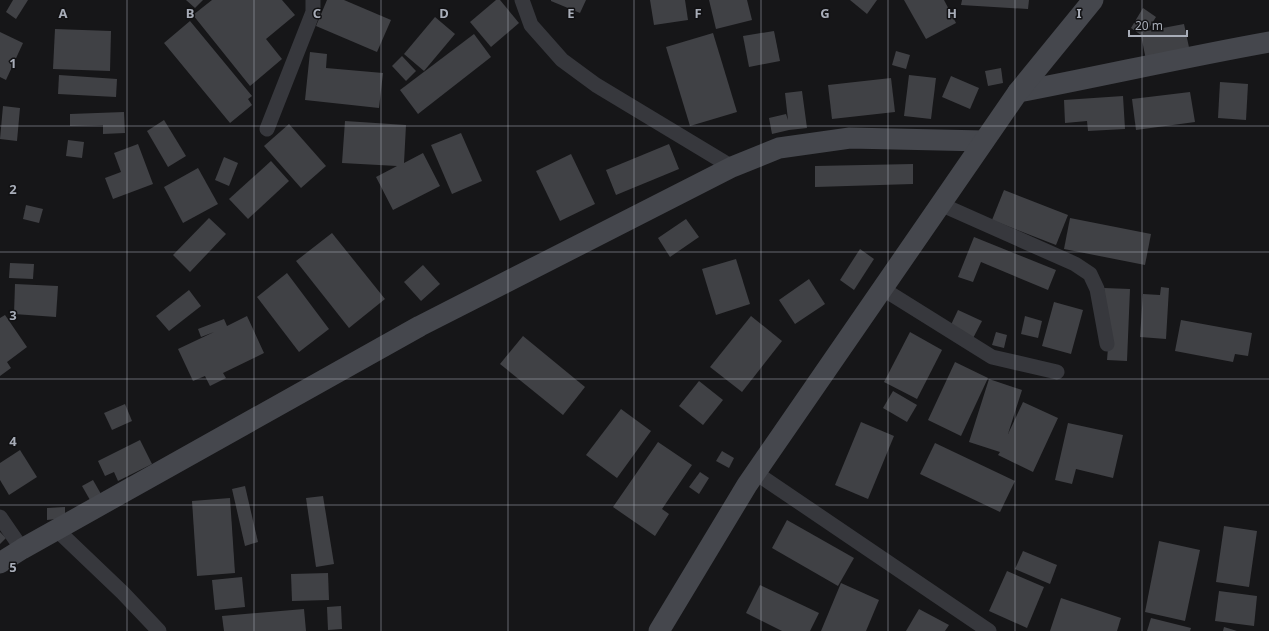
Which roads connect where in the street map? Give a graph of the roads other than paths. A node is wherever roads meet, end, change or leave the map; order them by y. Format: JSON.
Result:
{"nodes":[{"id":1,"x":312,"y":0,"type":"edge"},
{"id":2,"x":522,"y":0,"type":"edge"},
{"id":3,"x":1093,"y":0,"type":"edge"},
{"id":4,"x":1269,"y":42,"type":"edge"},
{"id":5,"x":1018,"y":92,"type":"junction"},
{"id":6,"x":266,"y":129,"type":"dead end"},
{"id":7,"x":984,"y":141,"type":"junction"},
{"id":8,"x":732,"y":167,"type":"junction"},
{"id":9,"x":940,"y":204,"type":"junction"},
{"id":10,"x":883,"y":289,"type":"junction"},
{"id":11,"x":1107,"y":344,"type":"dead end"},
{"id":12,"x":1057,"y":372,"type":"dead end"},
{"id":13,"x":756,"y":473,"type":"junction"},
{"id":14,"x":0,"y":517,"type":"edge"},
{"id":15,"x":57,"y":530,"type":"junction"},
{"id":16,"x":22,"y":549,"type":"junction"},
{"id":17,"x":0,"y":563,"type":"edge"},
{"id":18,"x":159,"y":631,"type":"edge"},
{"id":19,"x":659,"y":631,"type":"edge"},
{"id":20,"x":989,"y":631,"type":"edge"}],
"edges":[{"from":1,"to":6,"type":"street"},
{"from":2,"to":8,"type":"street"},
{"from":3,"to":5,"type":"street"},
{"from":4,"to":5,"type":"street"},
{"from":5,"to":7,"type":"street"},
{"from":7,"to":8,"type":"street"},
{"from":7,"to":9,"type":"street"},
{"from":8,"to":15,"type":"street"},
{"from":9,"to":10,"type":"street"},
{"from":9,"to":11,"type":"street"},
{"from":10,"to":12,"type":"street"},
{"from":10,"to":13,"type":"street"},
{"from":13,"to":19,"type":"street"},
{"from":13,"to":20,"type":"street"},
{"from":14,"to":16,"type":"street"},
{"from":15,"to":16,"type":"street"},
{"from":15,"to":18,"type":"street"},
{"from":16,"to":17,"type":"street"}]}
